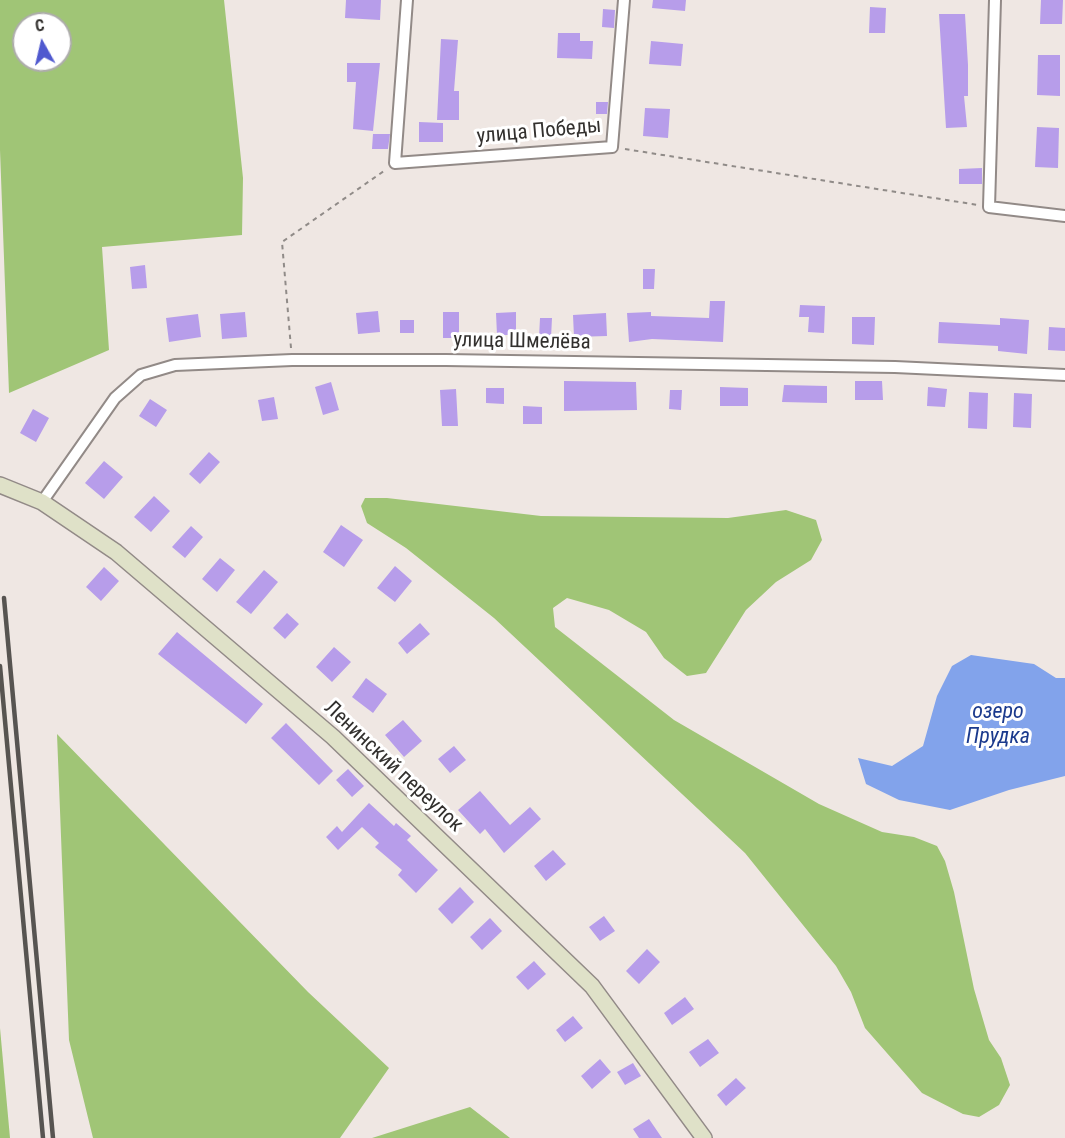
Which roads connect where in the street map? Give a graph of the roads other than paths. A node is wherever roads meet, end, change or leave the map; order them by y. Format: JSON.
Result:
{"nodes":[{"id":1,"x":407,"y":0,"type":"edge"},
{"id":2,"x":624,"y":0,"type":"edge"},
{"id":3,"x":995,"y":0,"type":"edge"},
{"id":4,"x":1065,"y":216,"type":"edge"},
{"id":5,"x":1065,"y":375,"type":"edge"},
{"id":6,"x":0,"y":485,"type":"edge"},
{"id":7,"x":42,"y":502,"type":"junction"},
{"id":8,"x":704,"y":1138,"type":"edge"}],
"edges":[{"from":1,"to":2,"type":"street","name":"улица Победы"},
{"from":3,"to":4,"type":"street"},
{"from":5,"to":7,"type":"street","name":"улица Шмелёва"},
{"from":6,"to":7,"type":"main road","name":"Ленинский переулок"},
{"from":7,"to":8,"type":"main road","name":"Ленинский переулок"}]}
